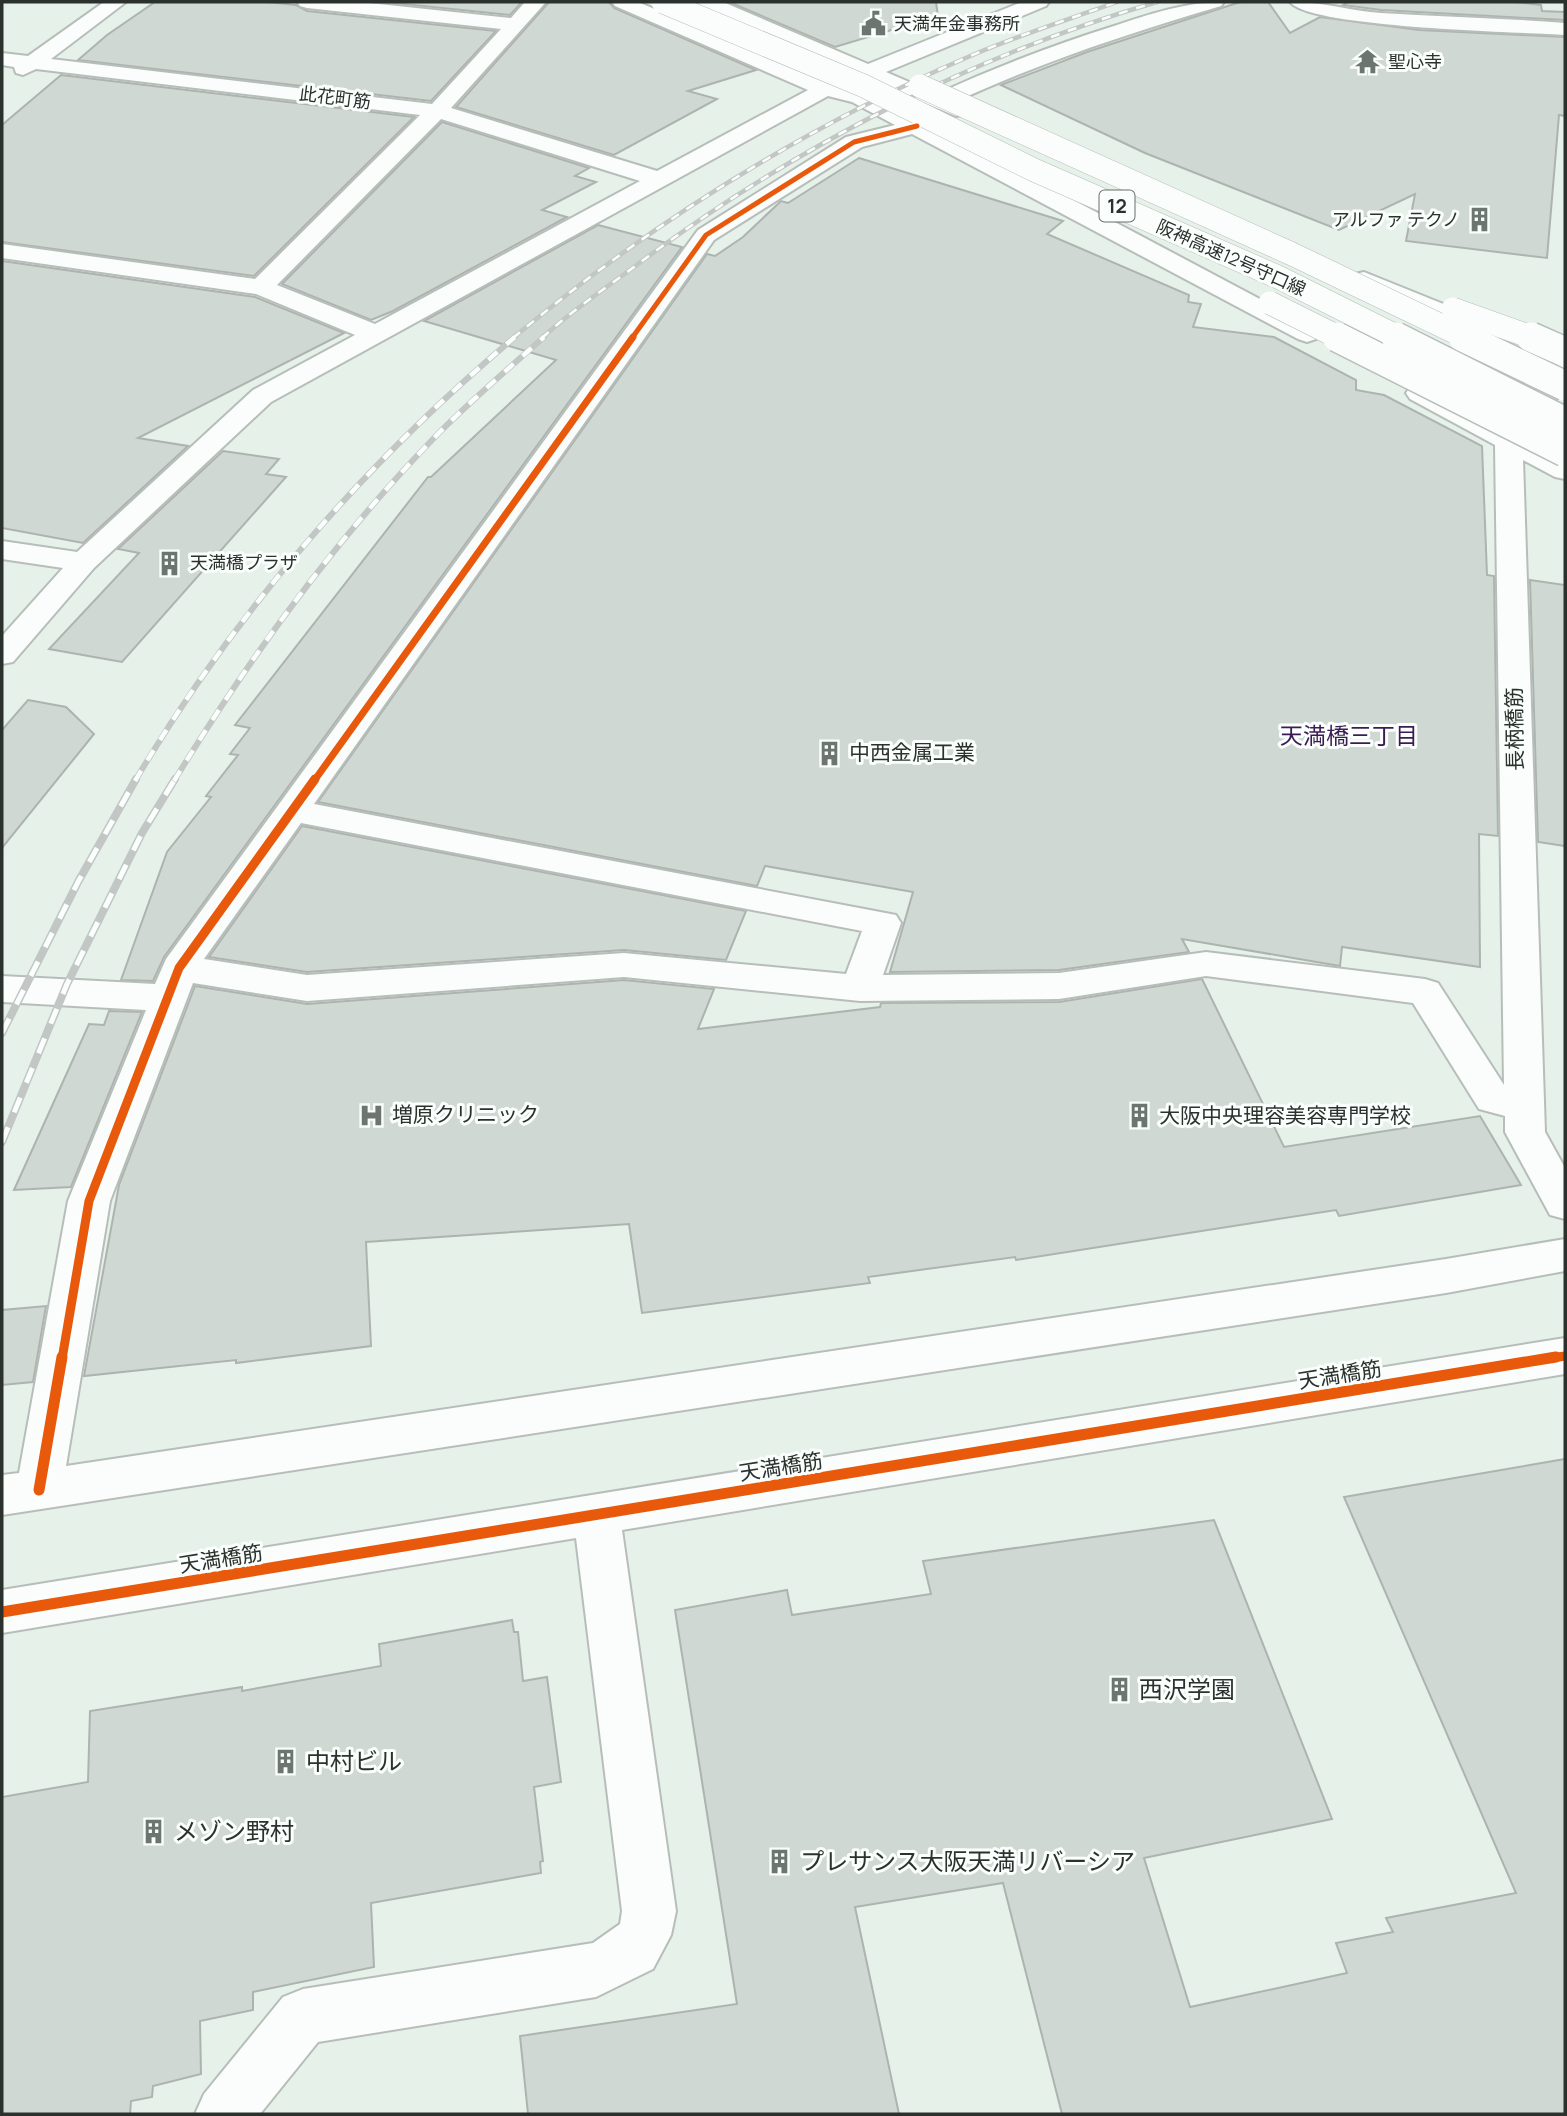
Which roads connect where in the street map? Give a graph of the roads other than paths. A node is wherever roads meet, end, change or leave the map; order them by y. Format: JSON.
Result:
{"nodes":[{"id":1,"x":116,"y":2,"type":"edge"},
{"id":2,"x":307,"y":2,"type":"edge"},
{"id":3,"x":536,"y":2,"type":"edge"},
{"id":4,"x":622,"y":2,"type":"edge"},
{"id":5,"x":663,"y":2,"type":"edge"},
{"id":6,"x":708,"y":2,"type":"edge"},
{"id":7,"x":721,"y":2,"type":"edge"},
{"id":8,"x":1040,"y":2,"type":"edge"},
{"id":9,"x":1214,"y":2,"type":"edge"},
{"id":10,"x":1300,"y":2,"type":"edge"},
{"id":11,"x":765,"y":5,"type":"dead end"},
{"id":12,"x":514,"y":24,"type":"junction"},
{"id":13,"x":1565,"y":29,"type":"edge"},
{"id":14,"x":777,"y":32,"type":"junction"},
{"id":15,"x":32,"y":63,"type":"junction"},
{"id":16,"x":6,"y":68,"type":"edge"},
{"id":17,"x":866,"y":70,"type":"junction"},
{"id":18,"x":825,"y":89,"type":"junction"},
{"id":19,"x":437,"y":111,"type":"junction"},
{"id":20,"x":927,"y":114,"type":"junction"},
{"id":21,"x":1034,"y":170,"type":"junction"},
{"id":22,"x":659,"y":179,"type":"junction"},
{"id":23,"x":2,"y":251,"type":"edge"},
{"id":24,"x":1292,"y":254,"type":"junction"},
{"id":25,"x":261,"y":287,"type":"junction"},
{"id":26,"x":376,"y":334,"type":"junction"},
{"id":27,"x":1565,"y":352,"type":"edge"},
{"id":28,"x":1565,"y":362,"type":"edge"},
{"id":29,"x":1565,"y":371,"type":"edge"},
{"id":30,"x":1565,"y":386,"type":"edge"},
{"id":31,"x":1565,"y":422,"type":"edge"},
{"id":32,"x":1509,"y":441,"type":"junction"},
{"id":33,"x":1565,"y":452,"type":"edge"},
{"id":34,"x":1565,"y":471,"type":"edge"},
{"id":35,"x":2,"y":551,"type":"edge"},
{"id":36,"x":84,"y":562,"type":"junction"},
{"id":37,"x":2,"y":655,"type":"edge"},
{"id":38,"x":294,"y":811,"type":"junction"},
{"id":39,"x":174,"y":983,"type":"junction"},
{"id":40,"x":860,"y":988,"type":"junction"},
{"id":41,"x":2,"y":989,"type":"edge"},
{"id":42,"x":1524,"y":1106,"type":"junction"},
{"id":43,"x":1565,"y":1204,"type":"edge"},
{"id":44,"x":1565,"y":1255,"type":"edge"},
{"id":45,"x":1565,"y":1356,"type":"edge"},
{"id":46,"x":20,"y":1493,"type":"edge"},
{"id":47,"x":597,"y":1515,"type":"junction"},
{"id":48,"x":2,"y":1612,"type":"edge"},
{"id":49,"x":224,"y":2114,"type":"edge"}],
"edges":[{"from":1,"to":15,"type":"main road"},
{"from":2,"to":12,"type":"main road"},
{"from":3,"to":12,"type":"main road"},
{"from":4,"to":18,"type":"main road"},
{"from":5,"to":21,"type":"main road","name":"阪神高速12号守口線","number":"12","bridge":true},
{"from":6,"to":14,"type":"main road"},
{"from":7,"to":24,"type":"main road","name":"阪神高速12号守口線","number":"12","bridge":true},
{"from":8,"to":17,"type":"main road"},
{"from":9,"to":20,"type":"main road"},
{"from":10,"to":13,"type":"main road"},
{"from":11,"to":14,"type":"main road"},
{"from":12,"to":19,"type":"main road"},
{"from":14,"to":17,"type":"main road"},
{"from":15,"to":16,"type":"main road","name":"此花町筋"},
{"from":15,"to":19,"type":"main road","name":"此花町筋"},
{"from":17,"to":18,"type":"main road"},
{"from":17,"to":20,"type":"main road"},
{"from":18,"to":20,"type":"main road"},
{"from":18,"to":22,"type":"main road"},
{"from":19,"to":22,"type":"main road","name":"此花町筋"},
{"from":19,"to":25,"type":"main road"},
{"from":20,"to":28,"type":"main road"},
{"from":20,"to":32,"type":"main road"},
{"from":20,"to":38,"type":"main road"},
{"from":21,"to":31,"type":"main road","name":"阪神高速12号守口線","number":"12","bridge":true},
{"from":21,"to":33,"type":"main road","bridge":true},
{"from":22,"to":26,"type":"main road"},
{"from":23,"to":25,"type":"main road"},
{"from":24,"to":27,"type":"main road","bridge":true},
{"from":24,"to":30,"type":"main road","name":"阪神高速12号守口線","number":"12","bridge":true},
{"from":25,"to":26,"type":"main road"},
{"from":26,"to":36,"type":"main road"},
{"from":29,"to":32,"type":"main road"},
{"from":32,"to":34,"type":"main road"},
{"from":32,"to":42,"type":"main road","name":"長柄橋筋"},
{"from":35,"to":36,"type":"main road"},
{"from":36,"to":37,"type":"main road"},
{"from":38,"to":39,"type":"main road"},
{"from":38,"to":40,"type":"main road"},
{"from":39,"to":40,"type":"main road"},
{"from":39,"to":41,"type":"main road"},
{"from":39,"to":46,"type":"main road"},
{"from":40,"to":42,"type":"main road"},
{"from":42,"to":43,"type":"main road","name":"長柄橋筋"},
{"from":44,"to":46,"type":"main road"},
{"from":45,"to":47,"type":"main road","name":"天満橋筋"},
{"from":47,"to":48,"type":"main road","name":"天満橋筋"},
{"from":47,"to":49,"type":"main road"}]}
